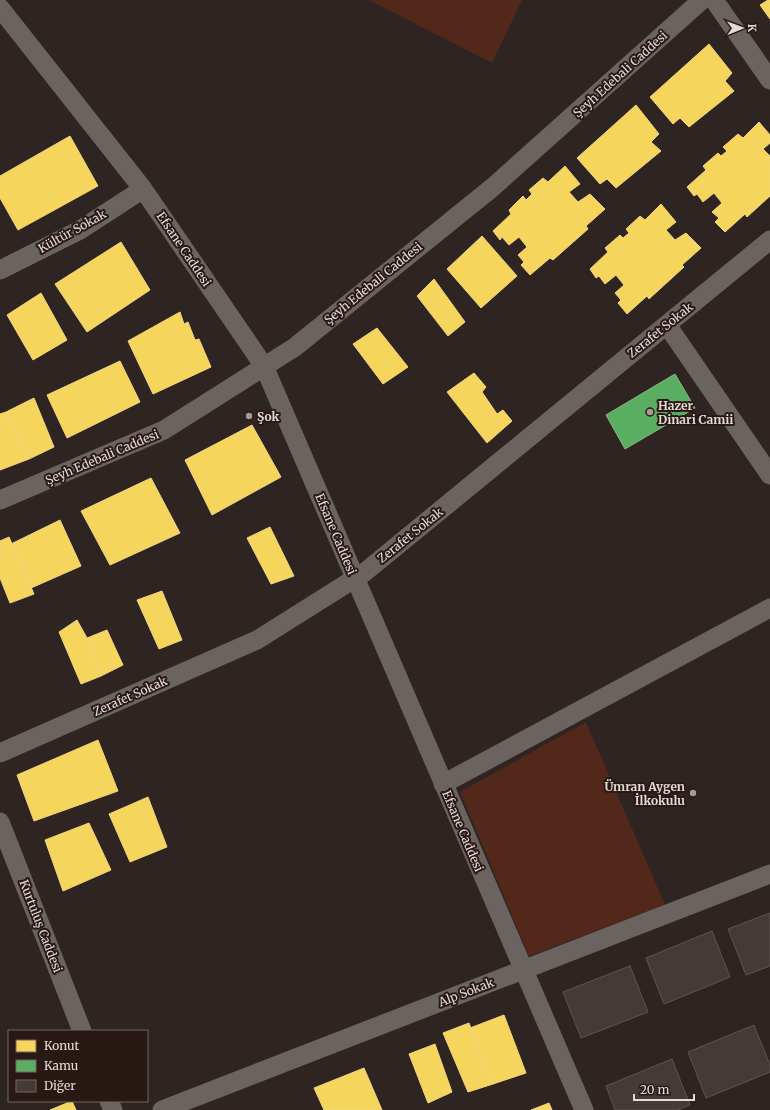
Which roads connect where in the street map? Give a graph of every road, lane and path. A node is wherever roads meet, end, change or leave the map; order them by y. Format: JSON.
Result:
{"nodes":[{"id":1,"x":702,"y":0,"type":"edge"},
{"id":2,"x":714,"y":0,"type":"edge"},
{"id":3,"x":0,"y":8,"type":"edge"},
{"id":4,"x":770,"y":80,"type":"edge"},
{"id":5,"x":142,"y":189,"type":"junction"},
{"id":6,"x":770,"y":240,"type":"edge"},
{"id":7,"x":0,"y":270,"type":"edge"},
{"id":8,"x":667,"y":324,"type":"junction"},
{"id":9,"x":264,"y":366,"type":"junction"},
{"id":10,"x":770,"y":475,"type":"edge"},
{"id":11,"x":0,"y":500,"type":"edge"},
{"id":12,"x":355,"y":578,"type":"junction"},
{"id":13,"x":770,"y":608,"type":"edge"},
{"id":14,"x":0,"y":753,"type":"edge"},
{"id":15,"x":443,"y":784,"type":"junction"},
{"id":16,"x":0,"y":822,"type":"edge"},
{"id":17,"x":770,"y":874,"type":"edge"},
{"id":18,"x":523,"y":970,"type":"junction"},
{"id":19,"x":82,"y":1030,"type":"edge"},
{"id":20,"x":162,"y":1110,"type":"edge"},
{"id":21,"x":584,"y":1110,"type":"edge"}],
"edges":[{"from":1,"to":9,"type":"street","name":"Şeyh Edebali Caddesi"},
{"from":2,"to":4,"type":"street"},
{"from":3,"to":5,"type":"street","name":"Efsane Caddesi"},
{"from":5,"to":7,"type":"street","name":"Kültür Sokak"},
{"from":5,"to":9,"type":"street","name":"Efsane Caddesi"},
{"from":6,"to":8,"type":"street","name":"Zerafet Sokak"},
{"from":8,"to":10,"type":"street"},
{"from":8,"to":12,"type":"street","name":"Zerafet Sokak"},
{"from":9,"to":11,"type":"street","name":"Şeyh Edebali Caddesi"},
{"from":9,"to":12,"type":"street","name":"Efsane Caddesi"},
{"from":12,"to":14,"type":"street","name":"Zerafet Sokak"},
{"from":12,"to":15,"type":"street","name":"Efsane Caddesi"},
{"from":13,"to":15,"type":"street"},
{"from":15,"to":18,"type":"street","name":"Efsane Caddesi"},
{"from":16,"to":19,"type":"street","name":"Kurtuluş Caddesi"},
{"from":17,"to":18,"type":"street","name":"Alp Sokak"},
{"from":18,"to":20,"type":"street","name":"Alp Sokak"},
{"from":18,"to":21,"type":"street","name":"Efsane Caddesi"}]}
